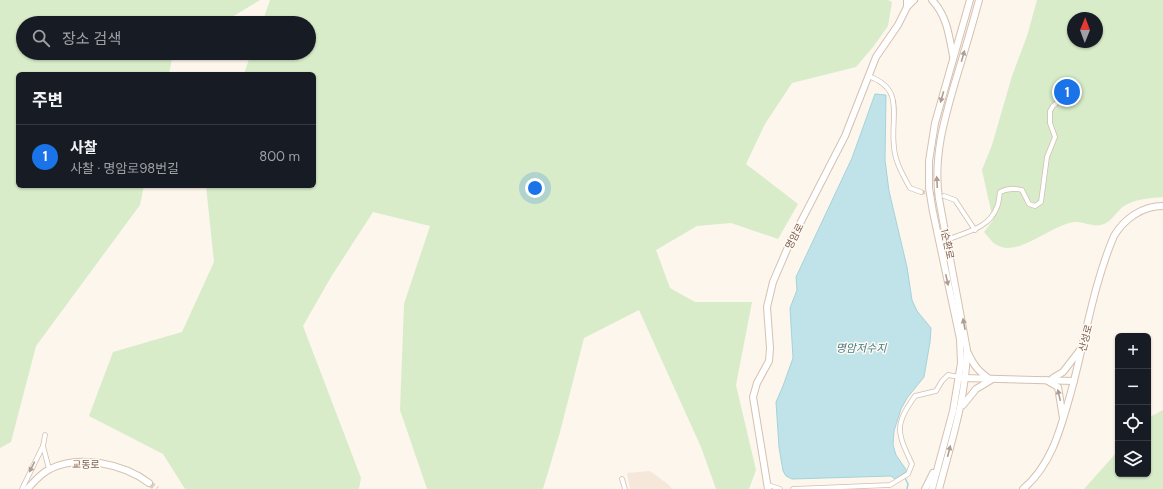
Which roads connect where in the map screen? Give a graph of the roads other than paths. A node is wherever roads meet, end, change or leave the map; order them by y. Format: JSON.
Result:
{"nodes":[{"id":1,"x":914,"y":0,"type":"edge"},
{"id":2,"x":932,"y":0,"type":"edge"},
{"id":3,"x":970,"y":0,"type":"edge"},
{"id":4,"x":979,"y":0,"type":"edge"},
{"id":5,"x":907,"y":3,"type":"edge"},
{"id":6,"x":953,"y":60,"type":"junction"},
{"id":7,"x":868,"y":76,"type":"junction"},
{"id":8,"x":1061,"y":99,"type":"dead end"},
{"id":9,"x":921,"y":192,"type":"tunnel mouth"},
{"id":10,"x":944,"y":196,"type":"tunnel mouth"},
{"id":11,"x":1163,"y":206,"type":"edge"},
{"id":12,"x":975,"y":230,"type":"junction"},
{"id":13,"x":947,"y":240,"type":"junction"},
{"id":14,"x":1082,"y":347,"type":"junction"},
{"id":15,"x":967,"y":350,"type":"junction"},
{"id":16,"x":963,"y":378,"type":"junction"},
{"id":17,"x":1041,"y":378,"type":"junction"},
{"id":18,"x":991,"y":380,"type":"junction"},
{"id":19,"x":1074,"y":381,"type":"junction"},
{"id":20,"x":960,"y":409,"type":"junction"},
{"id":21,"x":1063,"y":422,"type":"junction"},
{"id":22,"x":45,"y":435,"type":"dead end"},
{"id":23,"x":43,"y":446,"type":"junction"},
{"id":24,"x":943,"y":447,"type":"junction"},
{"id":25,"x":49,"y":469,"type":"junction"},
{"id":26,"x":622,"y":479,"type":"dead end"},
{"id":27,"x":149,"y":483,"type":"tunnel mouth"},
{"id":28,"x":768,"y":487,"type":"edge"},
{"id":29,"x":22,"y":489,"type":"edge"},
{"id":30,"x":27,"y":489,"type":"edge"},
{"id":31,"x":625,"y":489,"type":"edge"},
{"id":32,"x":780,"y":489,"type":"edge"},
{"id":33,"x":793,"y":489,"type":"edge"},
{"id":34,"x":925,"y":489,"type":"edge"},
{"id":35,"x":932,"y":489,"type":"edge"},
{"id":36,"x":939,"y":489,"type":"edge"},
{"id":37,"x":1023,"y":489,"type":"edge"}],
"edges":[{"from":1,"to":5,"type":"street","name":"명암로"},
{"from":2,"to":6,"type":"street"},
{"from":3,"to":6,"type":"street","name":"1순환로"},
{"from":13,"to":4,"type":"street","name":"1순환로","one_way":true},
{"from":5,"to":7,"type":"street","name":"명암로"},
{"from":6,"to":16,"type":"street","name":"1순환로","one_way":true},
{"from":7,"to":9,"type":"street"},
{"from":7,"to":28,"type":"street","name":"명암로"},
{"from":8,"to":12,"type":"street"},
{"from":10,"to":12,"type":"street"},
{"from":11,"to":14,"type":"street","name":"산성로"},
{"from":12,"to":13,"type":"street"},
{"from":15,"to":13,"type":"street","name":"1순환로","one_way":true},
{"from":14,"to":17,"type":"street"},
{"from":14,"to":19,"type":"street","name":"산성로"},
{"from":15,"to":16,"type":"street","name":"1순환로"},
{"from":15,"to":18,"type":"street"},
{"from":16,"to":18,"type":"street"},
{"from":16,"to":20,"type":"street","name":"1순환로"},
{"from":16,"to":24,"type":"street","name":"1순환로"},
{"from":16,"to":33,"type":"street"},
{"from":17,"to":18,"type":"street"},
{"from":17,"to":19,"type":"street"},
{"from":21,"to":17,"type":"street","one_way":true},
{"from":18,"to":20,"type":"street"},
{"from":19,"to":21,"type":"street","name":"산성로"},
{"from":36,"to":20,"type":"street","name":"1순환로","one_way":true},
{"from":21,"to":37,"type":"street","name":"산성로"},
{"from":22,"to":23,"type":"street"},
{"from":23,"to":25,"type":"street"},
{"from":23,"to":29,"type":"street","one_way":true},
{"from":24,"to":34,"type":"street"},
{"from":24,"to":35,"type":"street","name":"1순환로"},
{"from":25,"to":27,"type":"street","name":"교동로"},
{"from":25,"to":30,"type":"street","name":"교동로"},
{"from":26,"to":31,"type":"street"},
{"from":28,"to":32,"type":"street"}]}
